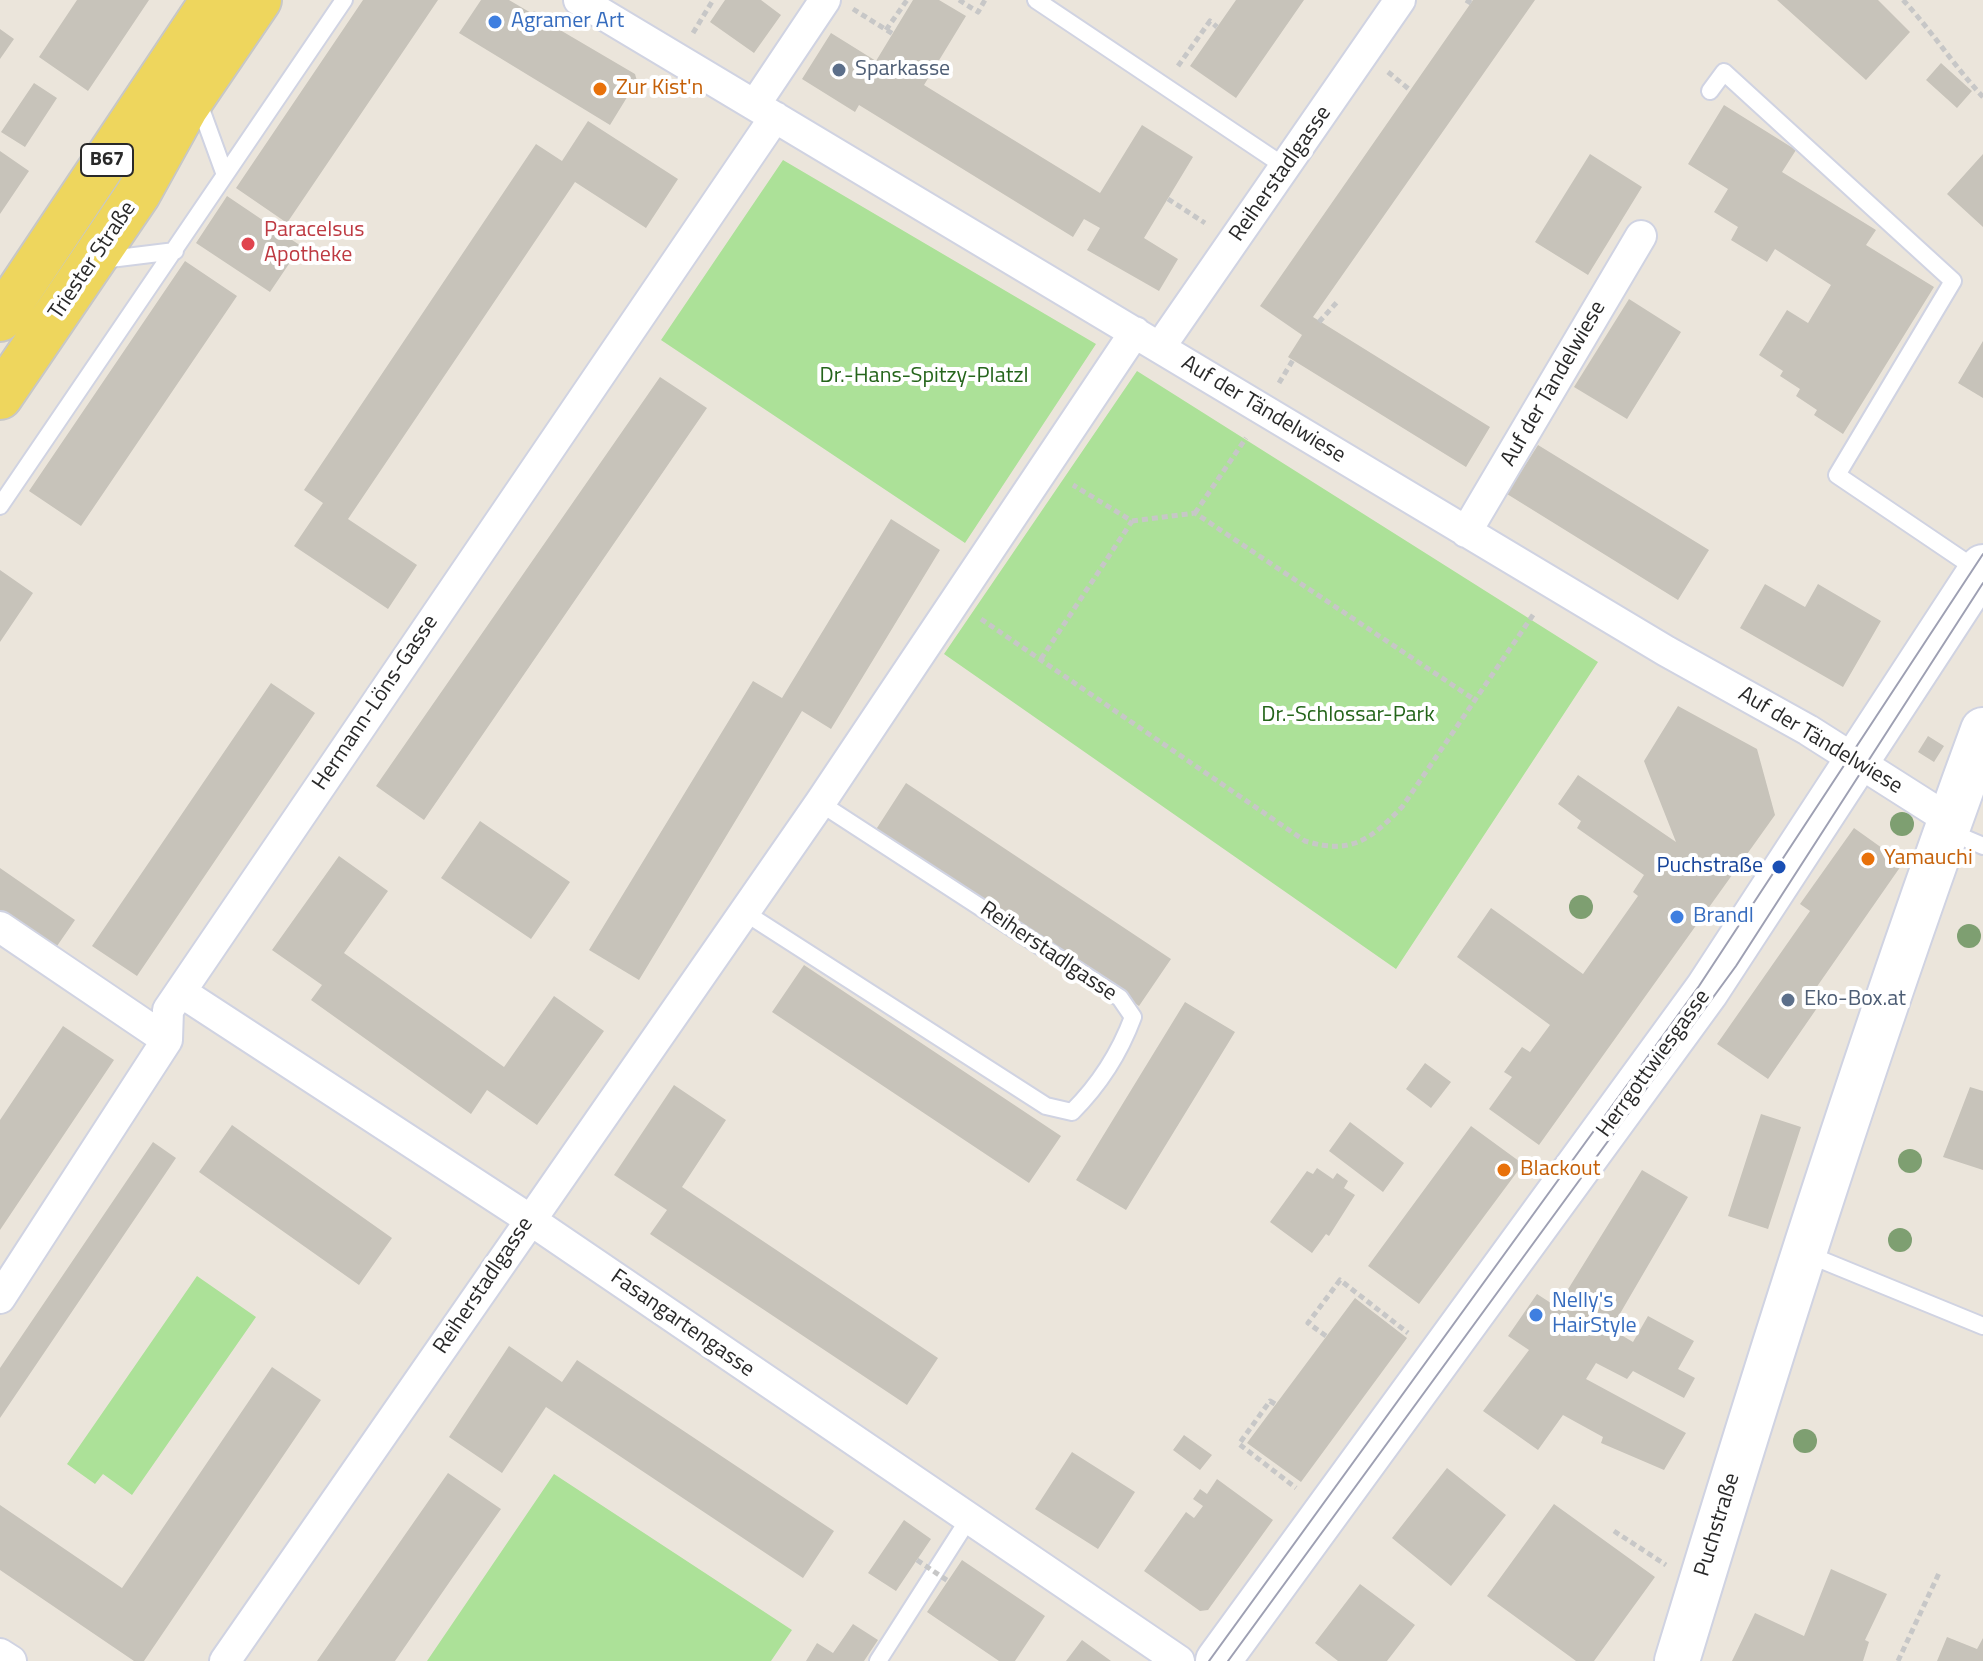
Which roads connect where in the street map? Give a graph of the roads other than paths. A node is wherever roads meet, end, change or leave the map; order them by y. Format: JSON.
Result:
{"nodes":[{"id":1,"x":213,"y":0,"type":"edge"},
{"id":2,"x":259,"y":0,"type":"edge"},
{"id":3,"x":344,"y":0,"type":"edge"},
{"id":4,"x":579,"y":0,"type":"edge"},
{"id":5,"x":1036,"y":0,"type":"edge"},
{"id":6,"x":1400,"y":0,"type":"edge"},
{"id":7,"x":835,"y":2,"type":"edge"},
{"id":8,"x":1710,"y":91,"type":"dead end"},
{"id":9,"x":195,"y":94,"type":"junction"},
{"id":10,"x":765,"y":110,"type":"junction"},
{"id":11,"x":1287,"y":168,"type":"junction"},
{"id":12,"x":225,"y":175,"type":"junction"},
{"id":13,"x":1641,"y":236,"type":"dead end"},
{"id":14,"x":175,"y":251,"type":"junction"},
{"id":15,"x":92,"y":261,"type":"junction"},
{"id":16,"x":0,"y":319,"type":"edge"},
{"id":17,"x":1148,"y":339,"type":"junction"},
{"id":18,"x":0,"y":397,"type":"edge"},
{"id":19,"x":0,"y":506,"type":"edge"},
{"id":20,"x":1466,"y":532,"type":"junction"},
{"id":21,"x":1982,"y":569,"type":"edge"},
{"id":22,"x":1983,"y":730,"type":"edge"},
{"id":23,"x":1856,"y":761,"type":"junction"},
{"id":24,"x":820,"y":803,"type":"junction"},
{"id":25,"x":1958,"y":831,"type":"edge"},
{"id":26,"x":744,"y":912,"type":"junction"},
{"id":27,"x":0,"y":927,"type":"edge"},
{"id":28,"x":181,"y":992,"type":"junction"},
{"id":29,"x":167,"y":1040,"type":"junction"},
{"id":30,"x":529,"y":1219,"type":"junction"},
{"id":31,"x":1802,"y":1252,"type":"junction"},
{"id":32,"x":0,"y":1298,"type":"edge"},
{"id":33,"x":1983,"y":1326,"type":"edge"},
{"id":34,"x":968,"y":1520,"type":"junction"},
{"id":35,"x":0,"y":1654,"type":"edge"},
{"id":36,"x":11,"y":1661,"type":"edge"},
{"id":37,"x":225,"y":1661,"type":"edge"},
{"id":38,"x":878,"y":1661,"type":"edge"},
{"id":39,"x":1179,"y":1661,"type":"edge"},
{"id":40,"x":1218,"y":1661,"type":"edge"},
{"id":41,"x":1677,"y":1661,"type":"edge"}],
"edges":[{"from":1,"to":16,"type":"main road","name":"Triester Straße","number":"B67"},
{"from":2,"to":9,"type":"main road","name":"Triester Straße","number":"B67"},
{"from":3,"to":12,"type":"lane"},
{"from":4,"to":10,"type":"street","name":"Auf der Tändelwiese"},
{"from":5,"to":11,"type":"lane"},
{"from":6,"to":11,"type":"street","name":"Reiherstadlgasse"},
{"from":7,"to":10,"type":"street","name":"Hermann-Löns-Gasse"},
{"from":8,"to":21,"type":"lane"},
{"from":9,"to":12,"type":"lane"},
{"from":9,"to":15,"type":"main road","name":"Triester Straße","number":"B67"},
{"from":10,"to":17,"type":"street","name":"Auf der Tändelwiese"},
{"from":10,"to":28,"type":"street","name":"Hermann-Löns-Gasse"},
{"from":11,"to":17,"type":"street","name":"Reiherstadlgasse"},
{"from":12,"to":14,"type":"lane"},
{"from":13,"to":20,"type":"street","name":"Auf der Tandelwiese"},
{"from":14,"to":15,"type":"lane"},
{"from":14,"to":19,"type":"lane"},
{"from":15,"to":18,"type":"main road","name":"Triester Straße","number":"B67"},
{"from":17,"to":20,"type":"street","name":"Auf der Tändelwiese"},
{"from":17,"to":24,"type":"street","name":"Reiherstadlgasse"},
{"from":20,"to":23,"type":"street","name":"Auf der Tändelwiese"},
{"from":21,"to":23,"type":"street","name":"Herrgottwiesgasse"},
{"from":22,"to":25,"type":"street","name":"Puchstraße"},
{"from":23,"to":25,"type":"street","name":"Auf der Tändelwiese"},
{"from":23,"to":40,"type":"street","name":"Herrgottwiesgasse"},
{"from":24,"to":26,"type":"street","name":"Reiherstadlgasse"},
{"from":24,"to":26,"type":"lane","name":"Reiherstadlgasse"},
{"from":25,"to":31,"type":"street","name":"Puchstraße"},
{"from":26,"to":30,"type":"street","name":"Reiherstadlgasse"},
{"from":27,"to":29,"type":"street"},
{"from":28,"to":29,"type":"street","name":"Hermann-Löns-Gasse"},
{"from":28,"to":30,"type":"street","name":"Fasangartengasse"},
{"from":29,"to":32,"type":"street","name":"Hermann-Löns-Gasse"},
{"from":30,"to":34,"type":"street","name":"Fasangartengasse"},
{"from":30,"to":37,"type":"street","name":"Reiherstadlgasse"},
{"from":31,"to":33,"type":"lane"},
{"from":31,"to":41,"type":"street","name":"Puchstraße"},
{"from":34,"to":38,"type":"lane"},
{"from":34,"to":39,"type":"street","name":"Fasangartengasse"},
{"from":35,"to":36,"type":"street"}]}
